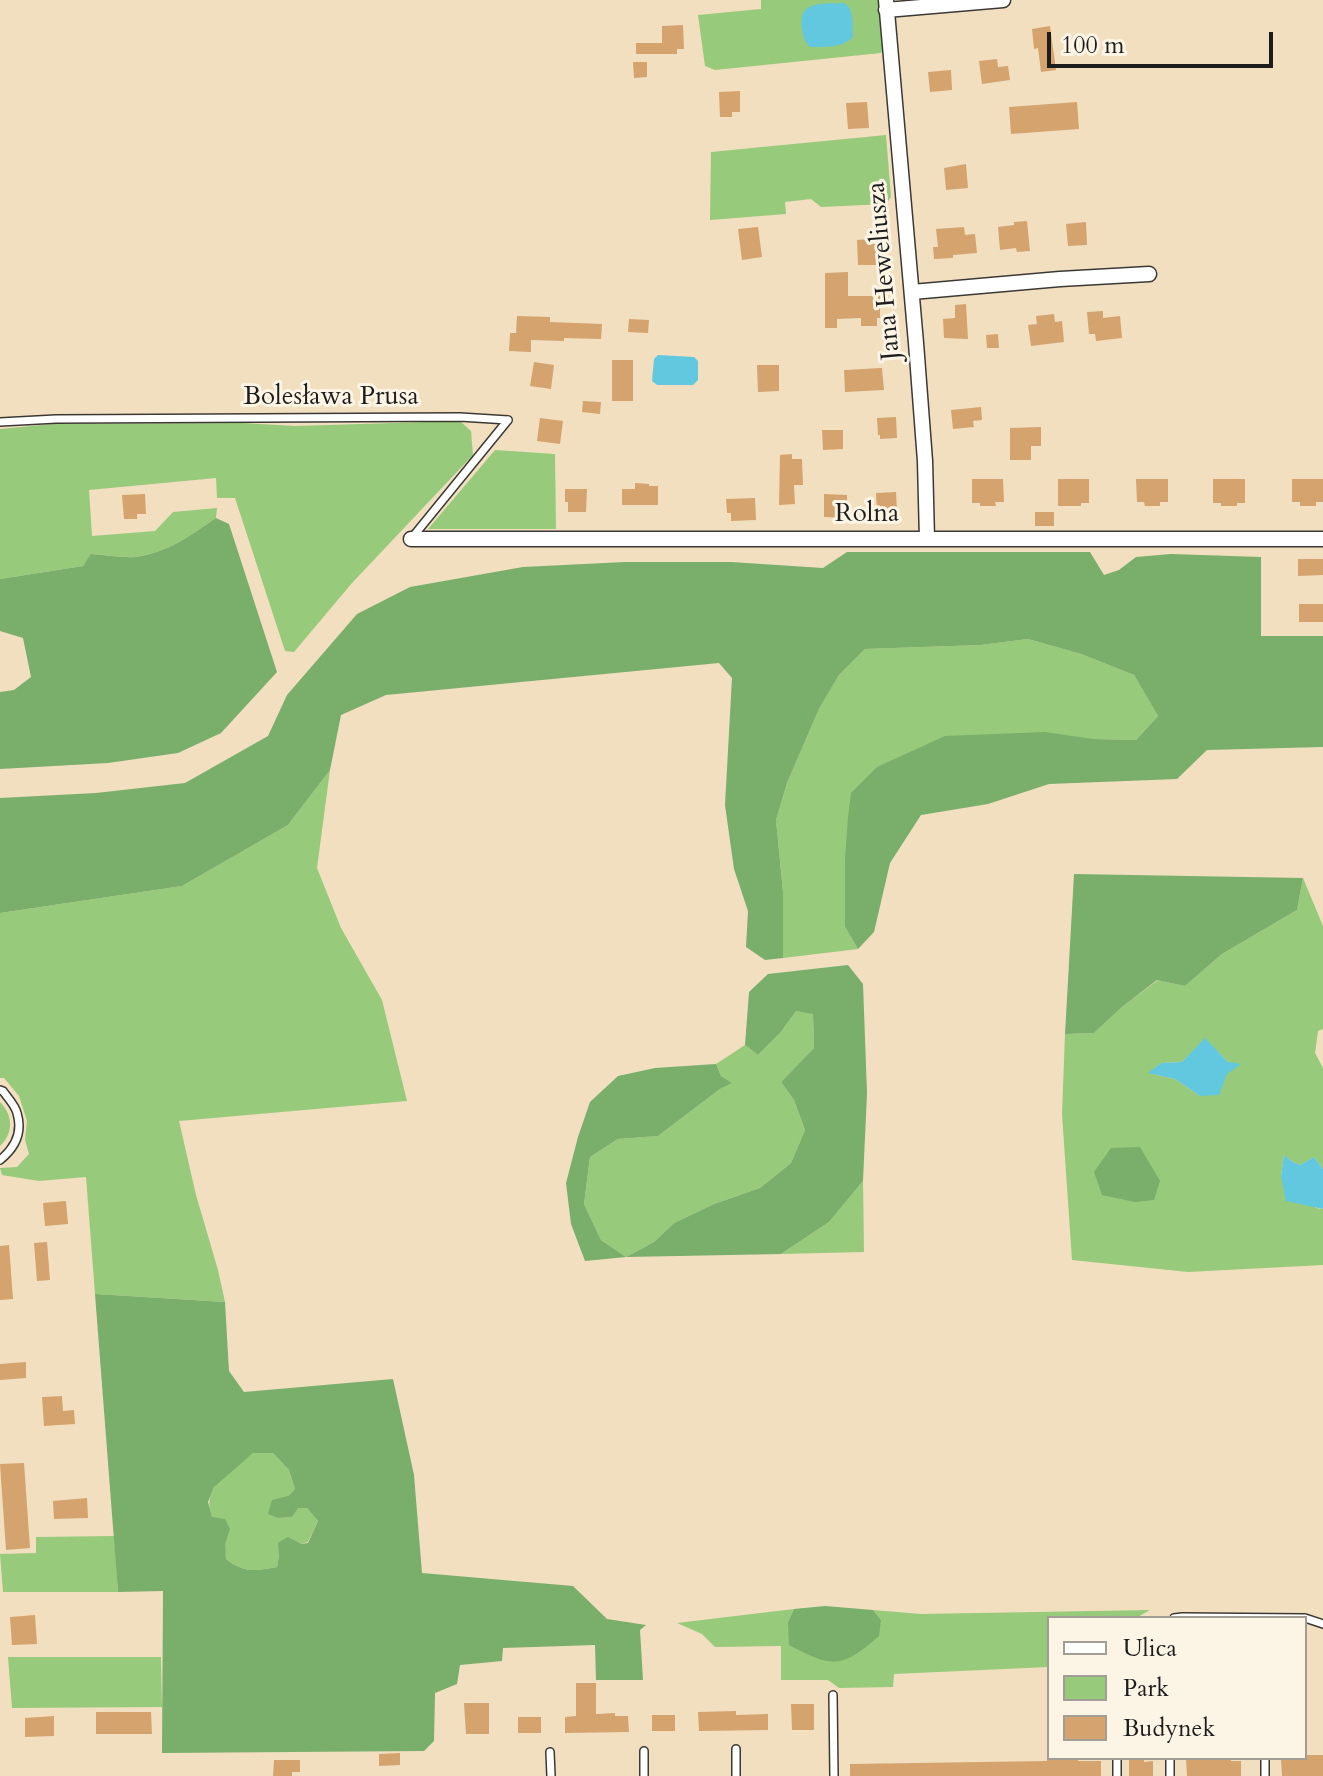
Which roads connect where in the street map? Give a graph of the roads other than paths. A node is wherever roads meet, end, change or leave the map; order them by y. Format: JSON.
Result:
{"nodes":[{"id":1,"x":1003,"y":0,"type":"edge"},
{"id":2,"x":886,"y":5,"type":"edge"},
{"id":3,"x":1149,"y":274,"type":"dead end"},
{"id":4,"x":912,"y":292,"type":"junction"},
{"id":5,"x":0,"y":422,"type":"edge"},
{"id":6,"x":411,"y":539,"type":"joint"},
{"id":7,"x":927,"y":539,"type":"junction"},
{"id":8,"x":1323,"y":539,"type":"edge"},
{"id":9,"x":0,"y":1090,"type":"edge"},
{"id":10,"x":0,"y":1160,"type":"edge"},
{"id":11,"x":833,"y":1695,"type":"dead end"},
{"id":12,"x":736,"y":1749,"type":"dead end"},
{"id":13,"x":644,"y":1751,"type":"dead end"},
{"id":14,"x":550,"y":1752,"type":"dead end"},
{"id":15,"x":551,"y":1776,"type":"edge"},
{"id":16,"x":644,"y":1776,"type":"edge"},
{"id":17,"x":736,"y":1776,"type":"edge"},
{"id":18,"x":834,"y":1776,"type":"edge"}],
"edges":[{"from":1,"to":2,"type":"street"},
{"from":2,"to":4,"type":"street","name":"Jana Heweliusza"},
{"from":3,"to":4,"type":"street"},
{"from":4,"to":7,"type":"street","name":"Jana Heweliusza"},
{"from":5,"to":6,"type":"lane","name":"Bolesława Prusa"},
{"from":6,"to":7,"type":"street","name":"Rolna"},
{"from":7,"to":8,"type":"street","name":"Rolna"},
{"from":9,"to":10,"type":"lane"},
{"from":11,"to":18,"type":"lane"},
{"from":12,"to":17,"type":"lane"},
{"from":13,"to":16,"type":"lane"},
{"from":14,"to":15,"type":"lane"}]}
